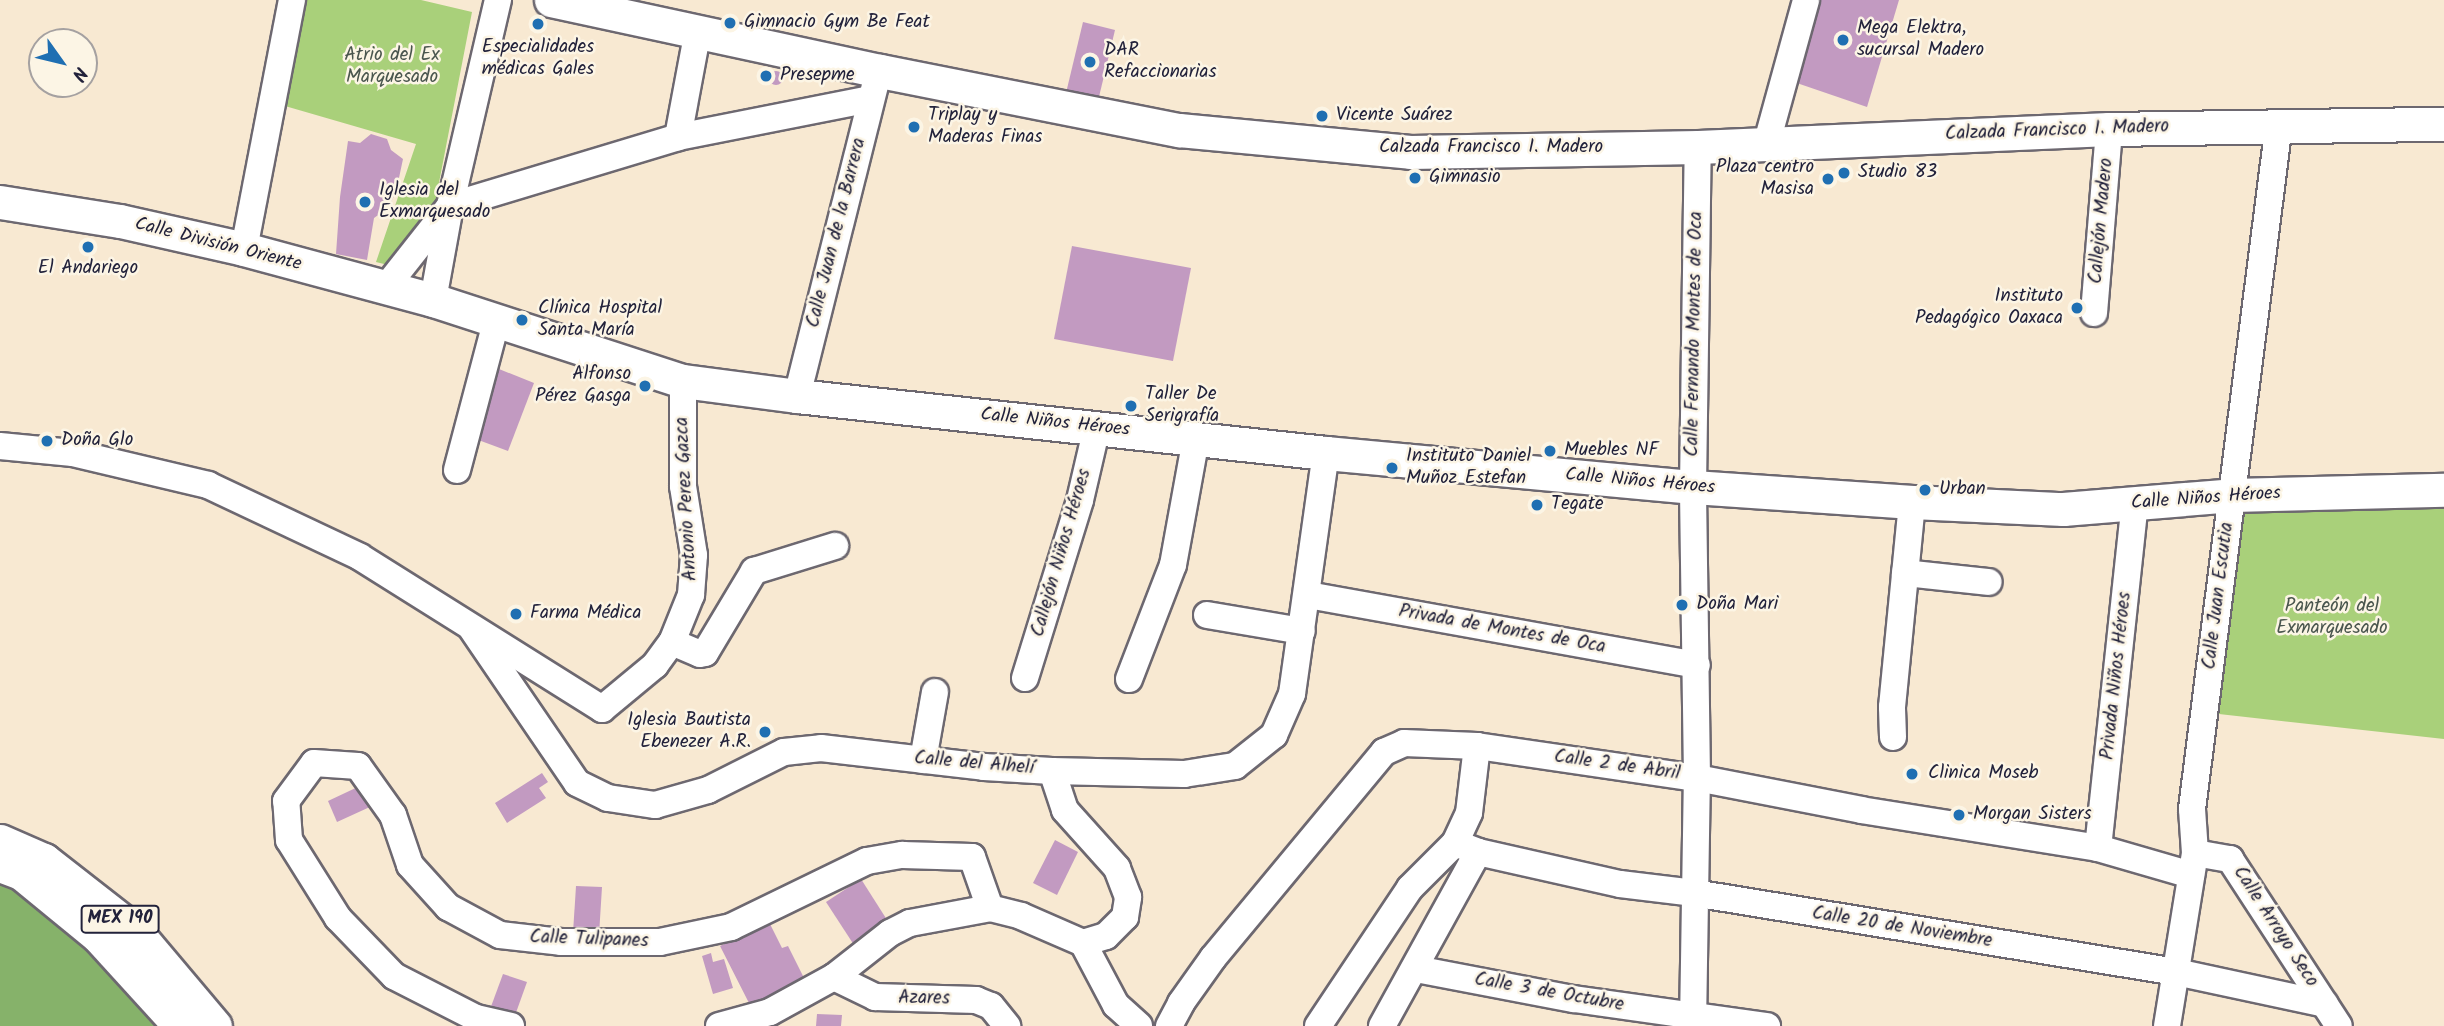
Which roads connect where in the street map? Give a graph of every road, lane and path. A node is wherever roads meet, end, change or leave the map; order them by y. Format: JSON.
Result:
{"nodes":[{"id":1,"x":292,"y":0,"type":"edge"},
{"id":2,"x":498,"y":0,"type":"edge"},
{"id":3,"x":551,"y":0,"type":"edge"},
{"id":4,"x":1806,"y":0,"type":"edge"},
{"id":5,"x":698,"y":30,"type":"junction"},
{"id":6,"x":875,"y":85,"type":"junction"},
{"id":7,"x":2279,"y":124,"type":"junction"},
{"id":8,"x":2444,"y":124,"type":"edge"},
{"id":9,"x":2109,"y":129,"type":"junction"},
{"id":10,"x":678,"y":137,"type":"junction"},
{"id":11,"x":1767,"y":142,"type":"junction"},
{"id":12,"x":1698,"y":147,"type":"junction"},
{"id":13,"x":0,"y":202,"type":"edge"},
{"id":14,"x":450,"y":206,"type":"junction"},
{"id":15,"x":244,"y":249,"type":"junction"},
{"id":16,"x":386,"y":287,"type":"junction"},
{"id":17,"x":433,"y":300,"type":"junction"},
{"id":18,"x":2094,"y":313,"type":"dead end"},
{"id":19,"x":496,"y":322,"type":"junction"},
{"id":20,"x":683,"y":381,"type":"junction"},
{"id":21,"x":797,"y":396,"type":"junction"},
{"id":22,"x":1097,"y":427,"type":"junction"},
{"id":23,"x":1196,"y":438,"type":"junction"},
{"id":24,"x":0,"y":446,"type":"edge"},
{"id":25,"x":1326,"y":453,"type":"junction"},
{"id":26,"x":457,"y":470,"type":"dead end"},
{"id":27,"x":1693,"y":487,"type":"junction"},
{"id":28,"x":2444,"y":491,"type":"edge"},
{"id":29,"x":2232,"y":495,"type":"junction"},
{"id":30,"x":1912,"y":502,"type":"junction"},
{"id":31,"x":2135,"y":504,"type":"junction"},
{"id":32,"x":835,"y":546,"type":"dead end"},
{"id":33,"x":1905,"y":573,"type":"junction"},
{"id":34,"x":1989,"y":582,"type":"dead end"},
{"id":35,"x":1308,"y":595,"type":"junction"},
{"id":36,"x":1207,"y":615,"type":"dead end"},
{"id":37,"x":472,"y":629,"type":"junction"},
{"id":38,"x":1302,"y":631,"type":"junction"},
{"id":39,"x":672,"y":642,"type":"junction"},
{"id":40,"x":1697,"y":665,"type":"junction"},
{"id":41,"x":1025,"y":678,"type":"dead end"},
{"id":42,"x":1129,"y":679,"type":"dead end"},
{"id":43,"x":934,"y":692,"type":"dead end"},
{"id":44,"x":1893,"y":737,"type":"dead end"},
{"id":45,"x":1477,"y":746,"type":"junction"},
{"id":46,"x":923,"y":760,"type":"junction"},
{"id":47,"x":1052,"y":771,"type":"junction"},
{"id":48,"x":1697,"y":778,"type":"junction"},
{"id":49,"x":0,"y":841,"type":"edge"},
{"id":50,"x":1467,"y":847,"type":"junction"},
{"id":51,"x":2098,"y":848,"type":"junction"},
{"id":52,"x":2193,"y":864,"type":"junction"},
{"id":53,"x":0,"y":865,"type":"edge"},
{"id":54,"x":1694,"y":893,"type":"junction"},
{"id":55,"x":990,"y":908,"type":"junction"},
{"id":56,"x":1083,"y":943,"type":"junction"},
{"id":57,"x":1416,"y":969,"type":"junction"},
{"id":58,"x":2176,"y":972,"type":"junction"},
{"id":59,"x":834,"y":978,"type":"junction"},
{"id":60,"x":2332,"y":1015,"type":"edge"},
{"id":61,"x":1693,"y":1021,"type":"edge"},
{"id":62,"x":728,"y":1025,"type":"edge"},
{"id":63,"x":1008,"y":1025,"type":"edge"},
{"id":64,"x":180,"y":1026,"type":"edge"},
{"id":65,"x":215,"y":1026,"type":"edge"},
{"id":66,"x":511,"y":1026,"type":"edge"},
{"id":67,"x":1139,"y":1026,"type":"edge"},
{"id":68,"x":1169,"y":1026,"type":"edge"},
{"id":69,"x":1318,"y":1026,"type":"edge"},
{"id":70,"x":1382,"y":1026,"type":"edge"},
{"id":71,"x":1767,"y":1026,"type":"edge"},
{"id":72,"x":2167,"y":1026,"type":"edge"}],
"edges":[{"from":1,"to":15,"type":"street"},
{"from":2,"to":14,"type":"street"},
{"from":3,"to":5,"type":"main road","name":"Calzada Francisco I. Madero"},
{"from":4,"to":11,"type":"street"},
{"from":5,"to":6,"type":"main road","name":"Calzada Francisco I. Madero"},
{"from":5,"to":10,"type":"street"},
{"from":6,"to":10,"type":"street"},
{"from":6,"to":12,"type":"main road","name":"Calzada Francisco I. Madero"},
{"from":6,"to":21,"type":"street","name":"Calle Juan de la Barrera"},
{"from":7,"to":8,"type":"main road","name":"Calzada Francisco I. Madero"},
{"from":7,"to":9,"type":"main road","name":"Calzada Francisco I. Madero"},
{"from":7,"to":29,"type":"street","name":"Calle Juan Escutia"},
{"from":9,"to":11,"type":"main road","name":"Calzada Francisco I. Madero"},
{"from":9,"to":18,"type":"street","name":"Callejón Madero"},
{"from":10,"to":14,"type":"street"},
{"from":11,"to":12,"type":"main road","name":"Calzada Francisco I. Madero"},
{"from":12,"to":27,"type":"street","name":"Calle Fernando Montes de Oca"},
{"from":13,"to":15,"type":"main road","name":"Calle División Oriente"},
{"from":14,"to":16,"type":"street"},
{"from":14,"to":17,"type":"street"},
{"from":15,"to":16,"type":"main road","name":"Calle División Oriente"},
{"from":16,"to":17,"type":"main road","name":"Calle División Oriente"},
{"from":17,"to":19,"type":"main road","name":"Calle Niños Héroes"},
{"from":19,"to":20,"type":"main road","name":"Calle Niños Héroes"},
{"from":19,"to":26,"type":"street"},
{"from":20,"to":21,"type":"main road","name":"Calle Niños Héroes"},
{"from":20,"to":39,"type":"street","name":"Antonio Perez Gazca"},
{"from":21,"to":22,"type":"main road","name":"Calle Niños Héroes"},
{"from":22,"to":23,"type":"main road","name":"Calle Niños Héroes"},
{"from":22,"to":41,"type":"street","name":"Callejón Niños Héroes"},
{"from":23,"to":25,"type":"main road","name":"Calle Niños Héroes"},
{"from":23,"to":42,"type":"street"},
{"from":24,"to":37,"type":"street"},
{"from":25,"to":27,"type":"main road","name":"Calle Niños Héroes"},
{"from":25,"to":35,"type":"street","name":"Calle del Alhelí"},
{"from":27,"to":30,"type":"main road","name":"Calle Niños Héroes"},
{"from":27,"to":40,"type":"street","name":"Calle Fernando Montes de Oca"},
{"from":28,"to":29,"type":"main road","name":"Calle Niños Héroes"},
{"from":29,"to":31,"type":"main road","name":"Calle Niños Héroes"},
{"from":29,"to":52,"type":"street","name":"Calle Juan Escutia"},
{"from":30,"to":31,"type":"main road","name":"Calle Niños Héroes"},
{"from":30,"to":33,"type":"street"},
{"from":31,"to":51,"type":"street","name":"Privada Niños Héroes"},
{"from":32,"to":39,"type":"street"},
{"from":33,"to":34,"type":"street"},
{"from":33,"to":44,"type":"street"},
{"from":35,"to":38,"type":"street","name":"Calle del Alhelí"},
{"from":35,"to":40,"type":"street","name":"Privada de Montes de Oca"},
{"from":36,"to":38,"type":"street"},
{"from":37,"to":39,"type":"street","name":"Antonio Perez Gazca"},
{"from":37,"to":46,"type":"street","name":"Calle del Alhelí"},
{"from":38,"to":47,"type":"street","name":"Calle del Alhelí"},
{"from":40,"to":48,"type":"street","name":"Calle Fernando Montes de Oca"},
{"from":43,"to":46,"type":"street"},
{"from":45,"to":48,"type":"street","name":"Calle 2 de Abril"},
{"from":45,"to":50,"type":"street"},
{"from":45,"to":68,"type":"street","name":"Calle 2 de Abril"},
{"from":46,"to":47,"type":"street","name":"Calle del Alhelí"},
{"from":47,"to":56,"type":"street"},
{"from":48,"to":51,"type":"street","name":"Calle 2 de Abril"},
{"from":48,"to":54,"type":"street","name":"Calle Fernando Montes de Oca"},
{"from":49,"to":65,"type":"main road","number":"MEX 190"},
{"from":50,"to":54,"type":"street","name":"Calle 20 de Noviembre"},
{"from":50,"to":57,"type":"street"},
{"from":50,"to":69,"type":"street"},
{"from":51,"to":52,"type":"street","name":"Calle 2 de Abril"},
{"from":52,"to":58,"type":"street","name":"Calle Juan Escutia"},
{"from":52,"to":60,"type":"street","name":"Calle Arroyo Seco"},
{"from":53,"to":64,"type":"main road","number":"MEX 190"},
{"from":54,"to":58,"type":"street","name":"Calle 20 de Noviembre"},
{"from":54,"to":61,"type":"street","name":"Calle Fernando Montes de Oca"},
{"from":55,"to":56,"type":"street"},
{"from":55,"to":59,"type":"street"},
{"from":55,"to":66,"type":"street","name":"Calle Tulipanes"},
{"from":56,"to":67,"type":"street"},
{"from":57,"to":61,"type":"street","name":"Calle 3 de Octubre"},
{"from":57,"to":70,"type":"street"},
{"from":58,"to":60,"type":"street","name":"Calle 20 de Noviembre"},
{"from":58,"to":72,"type":"street","name":"Calle Juan Escutia"},
{"from":59,"to":62,"type":"street"},
{"from":59,"to":63,"type":"street","name":"Azares"},
{"from":61,"to":71,"type":"street","name":"Calle 3 de Octubre"}]}
